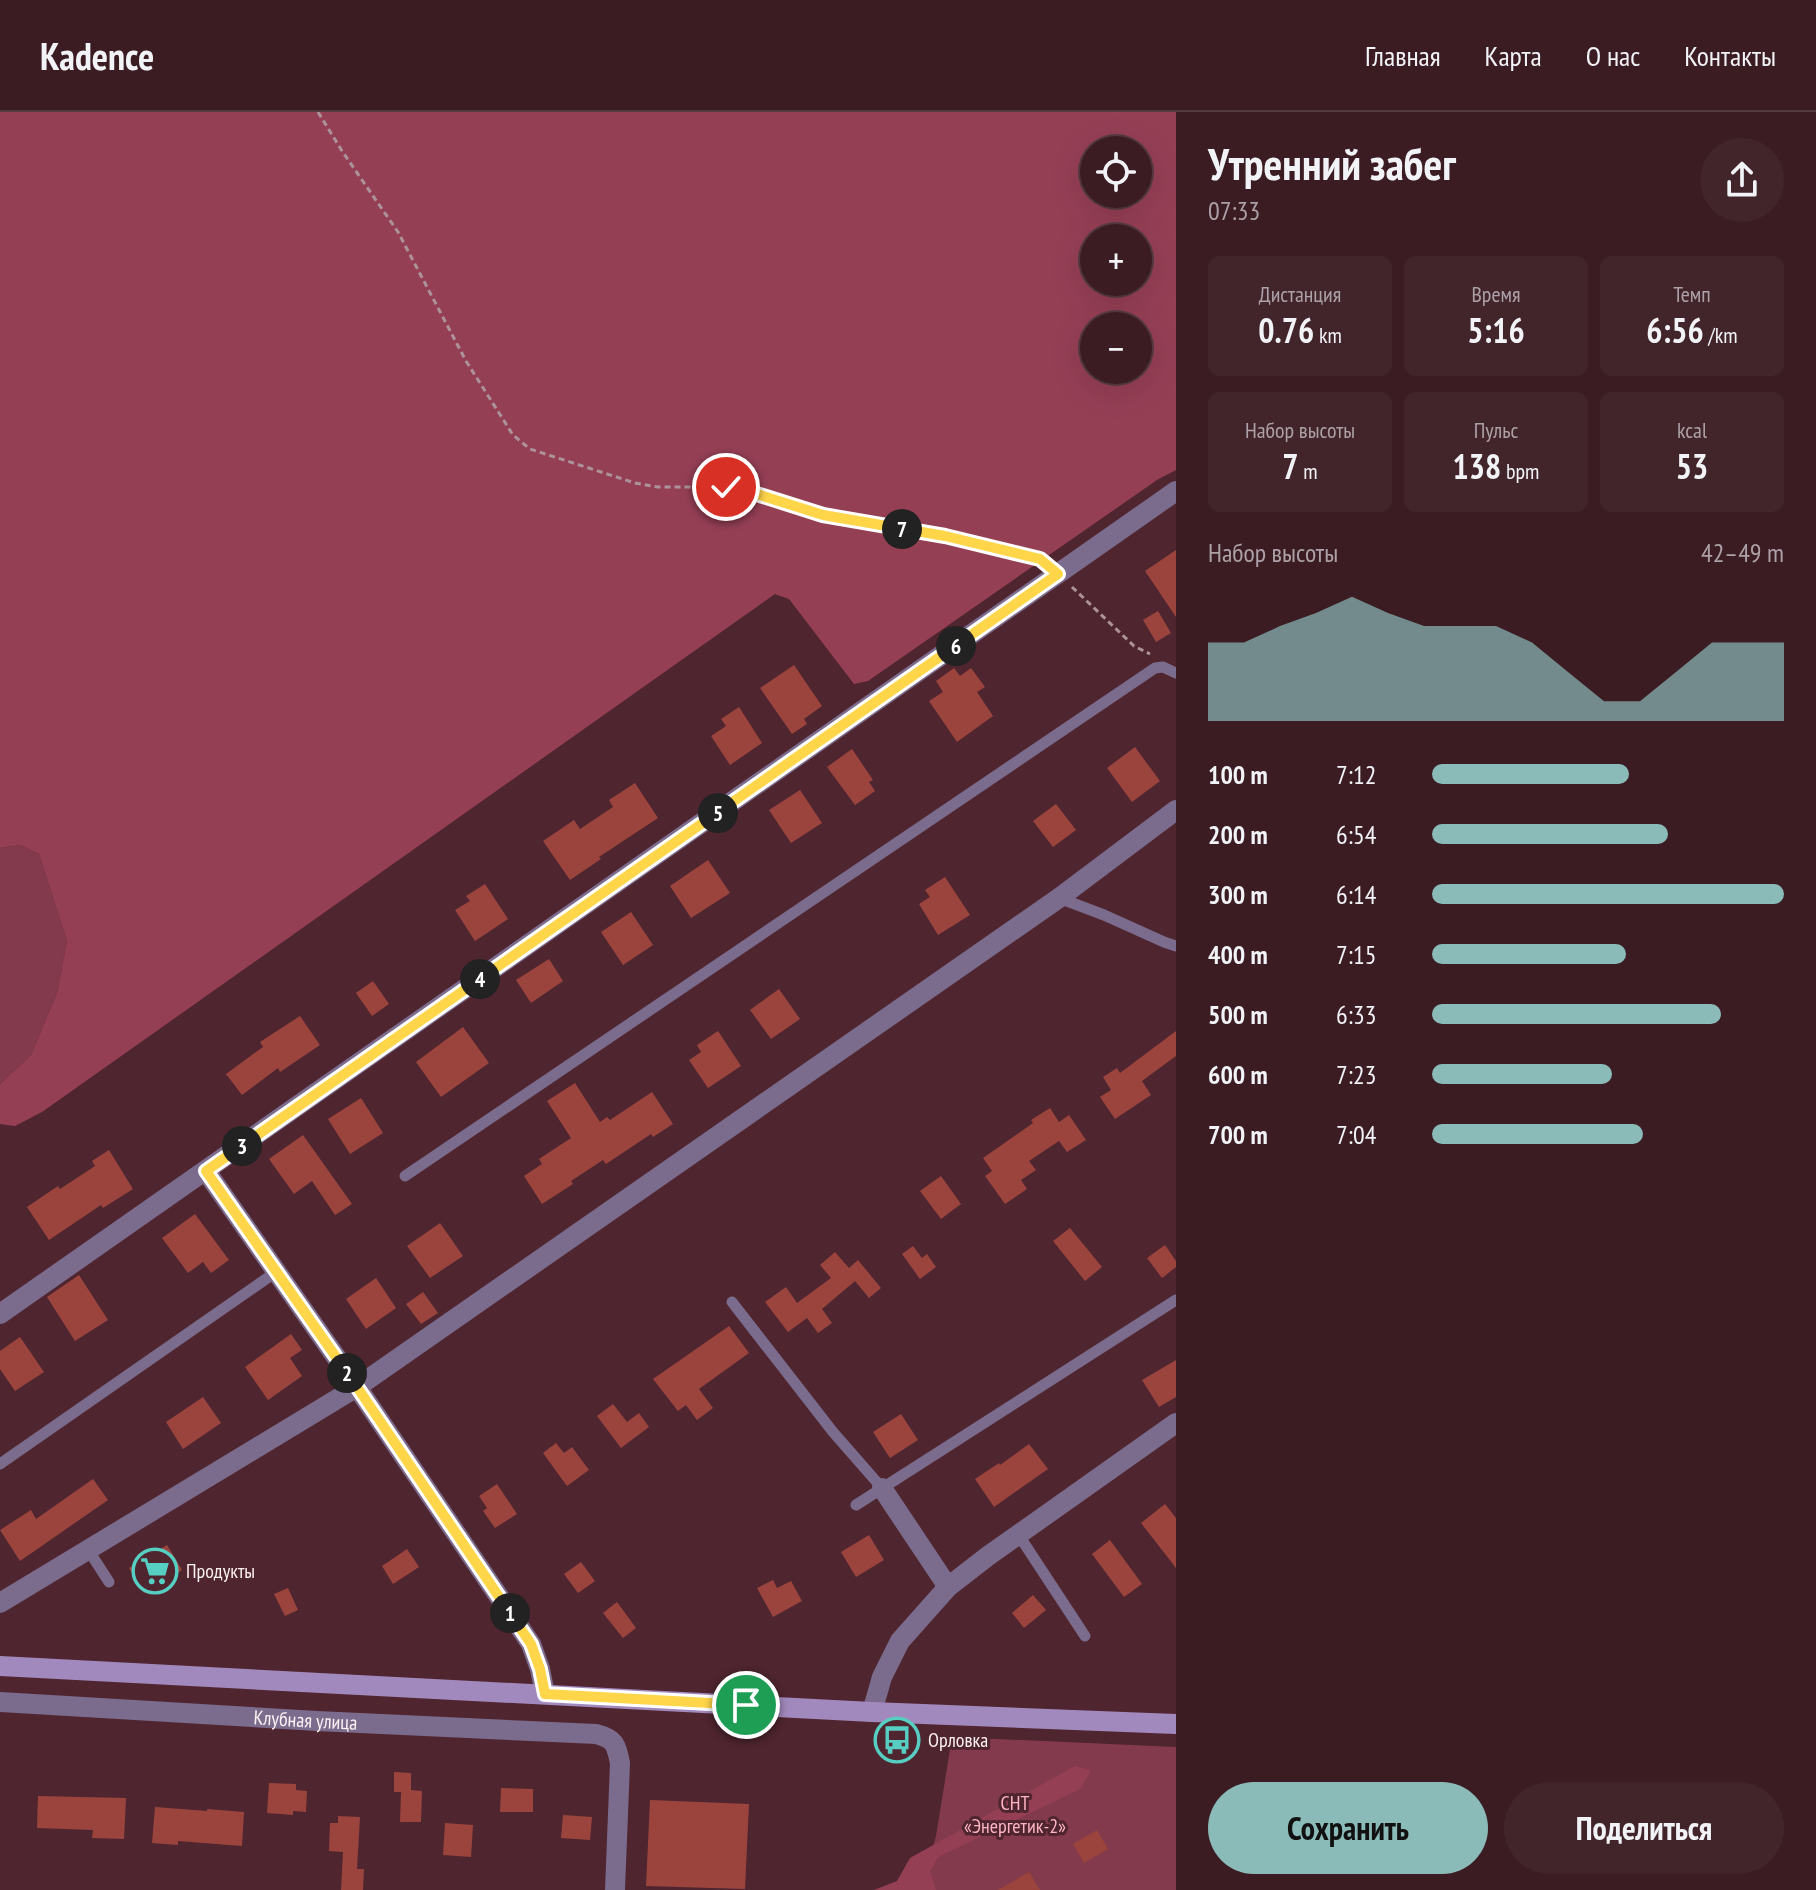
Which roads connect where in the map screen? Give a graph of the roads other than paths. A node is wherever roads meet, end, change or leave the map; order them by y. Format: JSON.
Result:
{"nodes":[{"id":1,"x":1176,"y":491,"type":"edge"},
{"id":2,"x":1176,"y":673,"type":"edge"},
{"id":3,"x":1176,"y":810,"type":"edge"},
{"id":4,"x":1059,"y":898,"type":"junction"},
{"id":5,"x":1176,"y":946,"type":"edge"},
{"id":6,"x":206,"y":1171,"type":"junction"},
{"id":7,"x":405,"y":1176,"type":"dead end"},
{"id":8,"x":276,"y":1272,"type":"junction"},
{"id":9,"x":1176,"y":1300,"type":"edge"},
{"id":10,"x":732,"y":1302,"type":"dead end"},
{"id":11,"x":0,"y":1314,"type":"edge"},
{"id":12,"x":357,"y":1387,"type":"junction"},
{"id":13,"x":1176,"y":1423,"type":"edge"},
{"id":14,"x":0,"y":1464,"type":"edge"},
{"id":15,"x":882,"y":1488,"type":"junction"},
{"id":16,"x":856,"y":1505,"type":"dead end"},
{"id":17,"x":1018,"y":1534,"type":"junction"},
{"id":18,"x":89,"y":1551,"type":"junction"},
{"id":19,"x":109,"y":1582,"type":"dead end"},
{"id":20,"x":948,"y":1587,"type":"junction"},
{"id":21,"x":0,"y":1603,"type":"edge"},
{"id":22,"x":1085,"y":1636,"type":"dead end"},
{"id":23,"x":0,"y":1666,"type":"edge"},
{"id":24,"x":545,"y":1694,"type":"junction"},
{"id":25,"x":0,"y":1702,"type":"edge"},
{"id":26,"x":872,"y":1712,"type":"junction"},
{"id":27,"x":1176,"y":1724,"type":"edge"},
{"id":28,"x":615,"y":1890,"type":"edge"}],
"edges":[{"from":1,"to":6,"type":"street"},
{"from":2,"to":7,"type":"lane"},
{"from":3,"to":4,"type":"street"},
{"from":4,"to":5,"type":"lane"},
{"from":4,"to":12,"type":"street"},
{"from":6,"to":8,"type":"street"},
{"from":6,"to":11,"type":"street"},
{"from":8,"to":12,"type":"street"},
{"from":8,"to":14,"type":"lane"},
{"from":9,"to":15,"type":"lane"},
{"from":10,"to":15,"type":"lane"},
{"from":12,"to":18,"type":"street"},
{"from":12,"to":24,"type":"street"},
{"from":13,"to":17,"type":"street"},
{"from":15,"to":16,"type":"lane"},
{"from":15,"to":20,"type":"street"},
{"from":17,"to":20,"type":"street"},
{"from":17,"to":22,"type":"lane"},
{"from":18,"to":19,"type":"lane"},
{"from":18,"to":21,"type":"street"},
{"from":20,"to":26,"type":"street"},
{"from":23,"to":24,"type":"main road"},
{"from":24,"to":26,"type":"main road"},
{"from":25,"to":28,"type":"street","name":"Клубная улица"},
{"from":26,"to":27,"type":"main road"}]}
